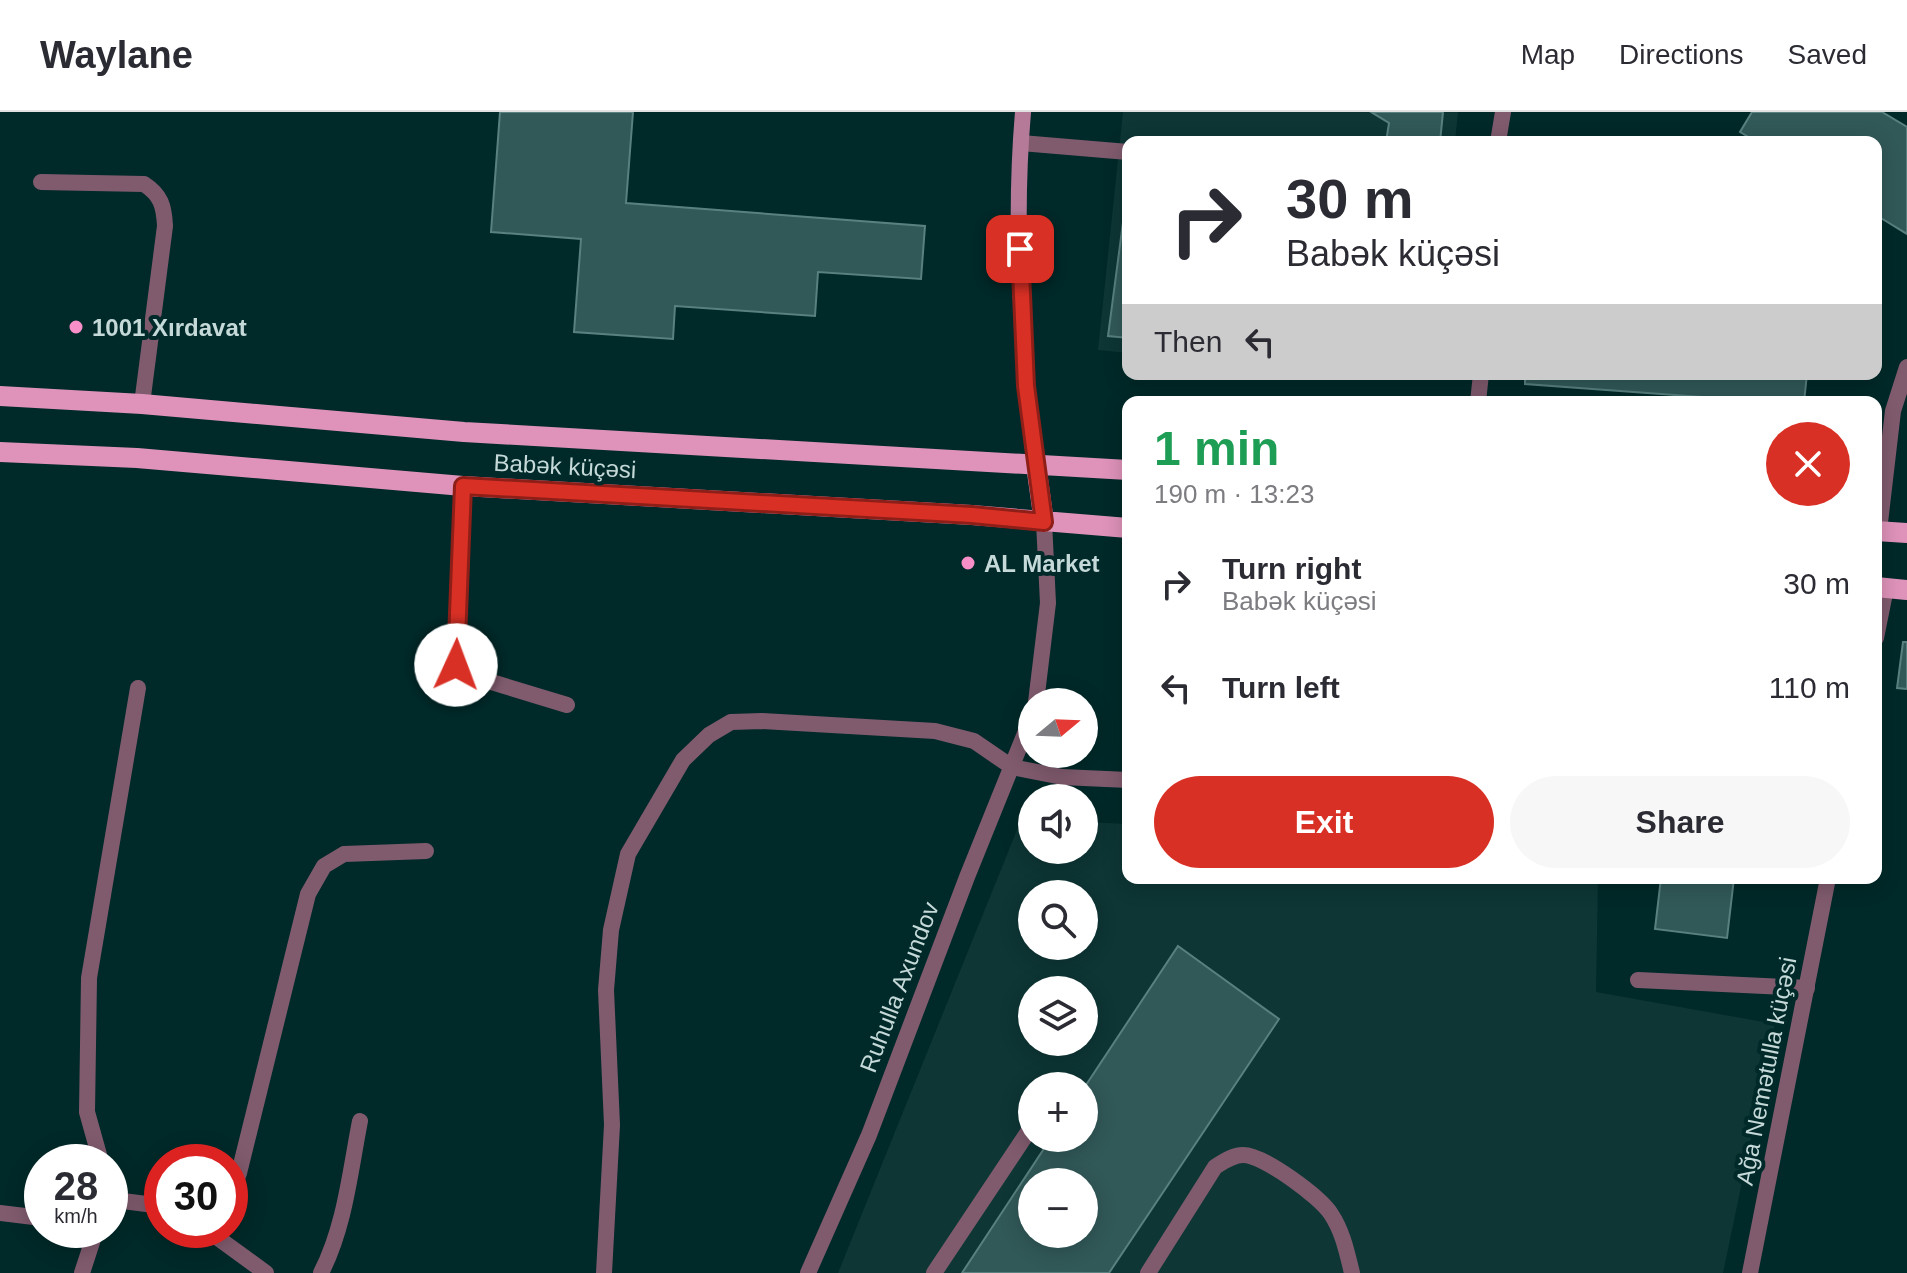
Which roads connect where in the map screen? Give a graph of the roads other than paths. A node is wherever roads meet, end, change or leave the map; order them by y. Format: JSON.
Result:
{"nodes":[{"id":1,"x":1023,"y":112,"type":"edge"},
{"id":2,"x":1503,"y":112,"type":"edge"},
{"id":3,"x":1499,"y":136,"type":"edge"},
{"id":4,"x":1021,"y":143,"type":"junction"},
{"id":5,"x":1122,"y":151,"type":"edge"},
{"id":6,"x":41,"y":182,"type":"dead end"},
{"id":7,"x":1907,"y":367,"type":"edge"},
{"id":8,"x":0,"y":396,"type":"edge"},
{"id":9,"x":142,"y":404,"type":"junction"},
{"id":10,"x":0,"y":452,"type":"edge"},
{"id":11,"x":1036,"y":465,"type":"junction"},
{"id":12,"x":1122,"y":470,"type":"edge"},
{"id":13,"x":463,"y":486,"type":"junction"},
{"id":14,"x":1882,"y":499,"type":"edge"},
{"id":15,"x":1044,"y":522,"type":"junction"},
{"id":16,"x":1122,"y":528,"type":"edge"},
{"id":17,"x":1882,"y":531,"type":"edge"},
{"id":18,"x":1907,"y":533,"type":"edge"},
{"id":19,"x":1882,"y":587,"type":"edge"},
{"id":20,"x":1907,"y":590,"type":"edge"},
{"id":21,"x":138,"y":688,"type":"dead end"},
{"id":22,"x":1038,"y":688,"type":"edge"},
{"id":23,"x":567,"y":705,"type":"dead end"},
{"id":24,"x":1018,"y":752,"type":"edge"},
{"id":25,"x":1012,"y":767,"type":"junction"},
{"id":26,"x":1122,"y":780,"type":"edge"},
{"id":27,"x":426,"y":851,"type":"dead end"},
{"id":28,"x":1827,"y":884,"type":"edge"},
{"id":29,"x":1638,"y":980,"type":"dead end"},
{"id":30,"x":1807,"y":988,"type":"junction"},
{"id":31,"x":360,"y":1121,"type":"dead end"},
{"id":32,"x":96,"y":1144,"type":"edge"},
{"id":33,"x":246,"y":1144,"type":"edge"},
{"id":34,"x":1018,"y":1147,"type":"edge"},
{"id":35,"x":0,"y":1213,"type":"edge"},
{"id":36,"x":24,"y":1216,"type":"edge"},
{"id":37,"x":90,"y":1248,"type":"edge"},
{"id":38,"x":234,"y":1248,"type":"edge"},
{"id":39,"x":82,"y":1273,"type":"edge"},
{"id":40,"x":266,"y":1273,"type":"edge"},
{"id":41,"x":321,"y":1273,"type":"edge"},
{"id":42,"x":604,"y":1273,"type":"edge"},
{"id":43,"x":808,"y":1273,"type":"edge"},
{"id":44,"x":934,"y":1273,"type":"edge"},
{"id":45,"x":1148,"y":1273,"type":"edge"},
{"id":46,"x":1352,"y":1273,"type":"edge"},
{"id":47,"x":1750,"y":1273,"type":"edge"}],
"edges":[{"from":1,"to":4,"type":"street"},
{"from":2,"to":3,"type":"street"},
{"from":4,"to":5,"type":"street"},
{"from":4,"to":11,"type":"street"},
{"from":6,"to":9,"type":"street"},
{"from":7,"to":14,"type":"street"},
{"from":8,"to":9,"type":"main road","name":"Babək küçəsi"},
{"from":9,"to":11,"type":"main road","name":"Babək küçəsi"},
{"from":10,"to":13,"type":"main road","name":"Babək küçəsi"},
{"from":11,"to":12,"type":"main road","name":"Babək küçəsi"},
{"from":11,"to":15,"type":"main road"},
{"from":13,"to":15,"type":"main road","name":"Babək küçəsi"},
{"from":13,"to":23,"type":"street"},
{"from":15,"to":16,"type":"main road","name":"Babək küçəsi"},
{"from":15,"to":22,"type":"street"},
{"from":17,"to":18,"type":"main road"},
{"from":19,"to":20,"type":"main road"},
{"from":21,"to":32,"type":"street"},
{"from":24,"to":25,"type":"street","name":"Ruhulla Axundov"},
{"from":25,"to":26,"type":"street"},
{"from":25,"to":42,"type":"street"},
{"from":25,"to":43,"type":"street","name":"Ruhulla Axundov"},
{"from":27,"to":33,"type":"street"},
{"from":28,"to":30,"type":"street","name":"Ağa Nemətulla küçəsi"},
{"from":29,"to":30,"type":"street"},
{"from":30,"to":47,"type":"street","name":"Ağa Nemətulla küçəsi"},
{"from":31,"to":41,"type":"street"},
{"from":34,"to":44,"type":"street"},
{"from":35,"to":36,"type":"street"},
{"from":37,"to":39,"type":"street"},
{"from":38,"to":40,"type":"street"},
{"from":45,"to":46,"type":"street"}]}
